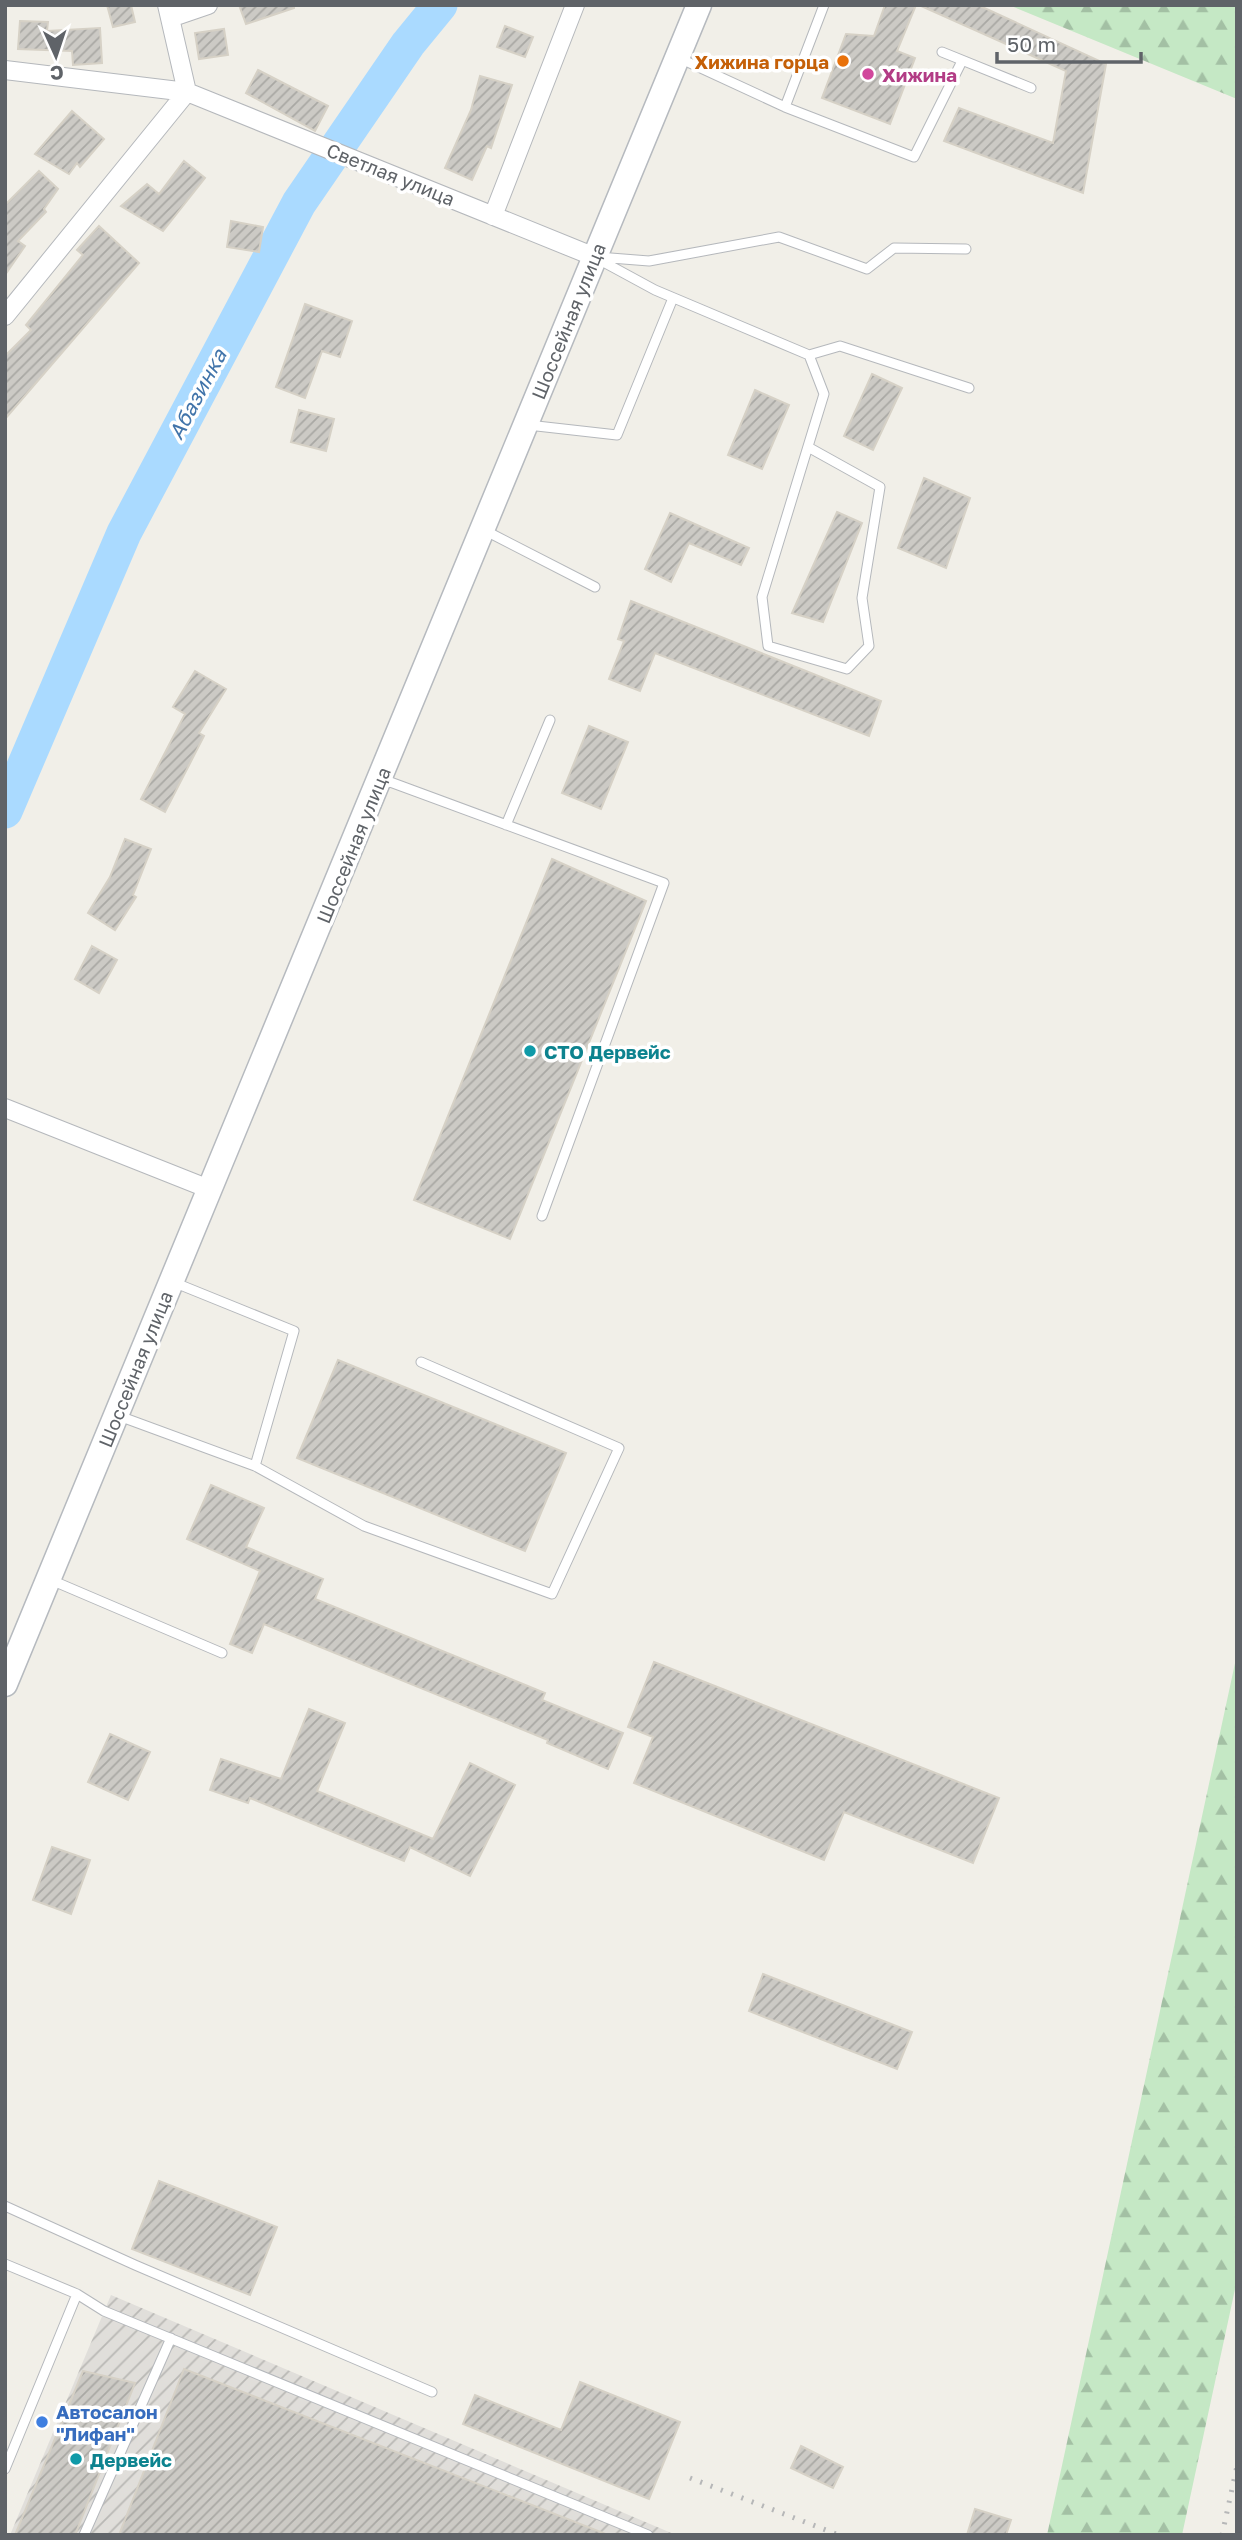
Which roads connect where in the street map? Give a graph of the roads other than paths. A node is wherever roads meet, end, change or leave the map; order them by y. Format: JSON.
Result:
{"nodes":[{"id":1,"x":208,"y":5,"type":"edge"},
{"id":2,"x":575,"y":5,"type":"edge"},
{"id":3,"x":691,"y":5,"type":"edge"},
{"id":4,"x":699,"y":5,"type":"edge"},
{"id":5,"x":824,"y":5,"type":"edge"},
{"id":6,"x":168,"y":12,"type":"edge"},
{"id":7,"x":942,"y":52,"type":"dead end"},
{"id":8,"x":677,"y":57,"type":"junction"},
{"id":9,"x":962,"y":61,"type":"junction"},
{"id":10,"x":5,"y":70,"type":"edge"},
{"id":11,"x":1031,"y":88,"type":"dead end"},
{"id":12,"x":187,"y":92,"type":"junction"},
{"id":13,"x":785,"y":107,"type":"junction"},
{"id":14,"x":493,"y":216,"type":"junction"},
{"id":15,"x":966,"y":248,"type":"dead end"},
{"id":16,"x":590,"y":255,"type":"junction"},
{"id":17,"x":673,"y":298,"type":"junction"},
{"id":18,"x":5,"y":316,"type":"edge"},
{"id":19,"x":809,"y":355,"type":"junction"},
{"id":20,"x":970,"y":388,"type":"dead end"},
{"id":21,"x":526,"y":424,"type":"junction"},
{"id":22,"x":808,"y":447,"type":"junction"},
{"id":23,"x":483,"y":529,"type":"junction"},
{"id":24,"x":595,"y":587,"type":"dead end"},
{"id":25,"x":550,"y":720,"type":"dead end"},
{"id":26,"x":380,"y":779,"type":"junction"},
{"id":27,"x":506,"y":825,"type":"junction"},
{"id":28,"x":5,"y":1108,"type":"edge"},
{"id":29,"x":199,"y":1185,"type":"junction"},
{"id":30,"x":542,"y":1216,"type":"dead end"},
{"id":31,"x":171,"y":1281,"type":"junction"},
{"id":32,"x":421,"y":1362,"type":"dead end"},
{"id":33,"x":116,"y":1415,"type":"junction"},
{"id":34,"x":255,"y":1466,"type":"junction"},
{"id":35,"x":44,"y":1577,"type":"junction"},
{"id":36,"x":222,"y":1653,"type":"dead end"},
{"id":37,"x":5,"y":1659,"type":"edge"},
{"id":38,"x":5,"y":1684,"type":"edge"},
{"id":39,"x":5,"y":2206,"type":"edge"},
{"id":40,"x":5,"y":2264,"type":"edge"},
{"id":41,"x":77,"y":2294,"type":"junction"},
{"id":42,"x":171,"y":2338,"type":"junction"},
{"id":43,"x":432,"y":2392,"type":"dead end"},
{"id":44,"x":5,"y":2469,"type":"edge"},
{"id":45,"x":84,"y":2535,"type":"edge"},
{"id":46,"x":648,"y":2535,"type":"edge"}],
"edges":[{"from":1,"to":6,"type":"street"},
{"from":2,"to":14,"type":"street"},
{"from":3,"to":16,"type":"main road","name":"Шоссейная улица"},
{"from":4,"to":8,"type":"main road","name":"Шоссейная улица"},
{"from":5,"to":13,"type":"lane"},
{"from":6,"to":12,"type":"street"},
{"from":7,"to":9,"type":"lane"},
{"from":8,"to":13,"type":"lane"},
{"from":8,"to":16,"type":"main road","name":"Шоссейная улица"},
{"from":9,"to":11,"type":"lane"},
{"from":9,"to":13,"type":"lane"},
{"from":10,"to":12,"type":"street","name":"Светлая улица"},
{"from":12,"to":14,"type":"street","name":"Светлая улица"},
{"from":12,"to":18,"type":"street"},
{"from":14,"to":16,"type":"street","name":"Светлая улица"},
{"from":15,"to":16,"type":"lane"},
{"from":16,"to":17,"type":"lane"},
{"from":16,"to":21,"type":"main road","name":"Шоссейная улица"},
{"from":16,"to":29,"type":"main road","name":"Шоссейная улица"},
{"from":17,"to":19,"type":"lane"},
{"from":17,"to":21,"type":"lane"},
{"from":19,"to":20,"type":"lane"},
{"from":19,"to":22,"type":"lane"},
{"from":21,"to":23,"type":"main road","name":"Шоссейная улица"},
{"from":22,"to":22,"type":"lane"},
{"from":23,"to":24,"type":"lane"},
{"from":23,"to":26,"type":"main road","name":"Шоссейная улица"},
{"from":25,"to":27,"type":"lane"},
{"from":26,"to":27,"type":"lane"},
{"from":26,"to":31,"type":"main road","name":"Шоссейная улица"},
{"from":27,"to":30,"type":"lane"},
{"from":28,"to":29,"type":"street"},
{"from":29,"to":35,"type":"main road","name":"Шоссейная улица"},
{"from":31,"to":33,"type":"main road","name":"Шоссейная улица"},
{"from":31,"to":34,"type":"lane"},
{"from":32,"to":34,"type":"lane"},
{"from":33,"to":34,"type":"lane"},
{"from":33,"to":35,"type":"main road","name":"Шоссейная улица"},
{"from":35,"to":36,"type":"lane"},
{"from":35,"to":37,"type":"main road","name":"Шоссейная улица"},
{"from":35,"to":38,"type":"main road","name":"Шоссейная улица"},
{"from":39,"to":43,"type":"lane"},
{"from":40,"to":41,"type":"lane"},
{"from":41,"to":42,"type":"lane"},
{"from":41,"to":44,"type":"lane"},
{"from":42,"to":45,"type":"lane"},
{"from":42,"to":46,"type":"lane"}]}
